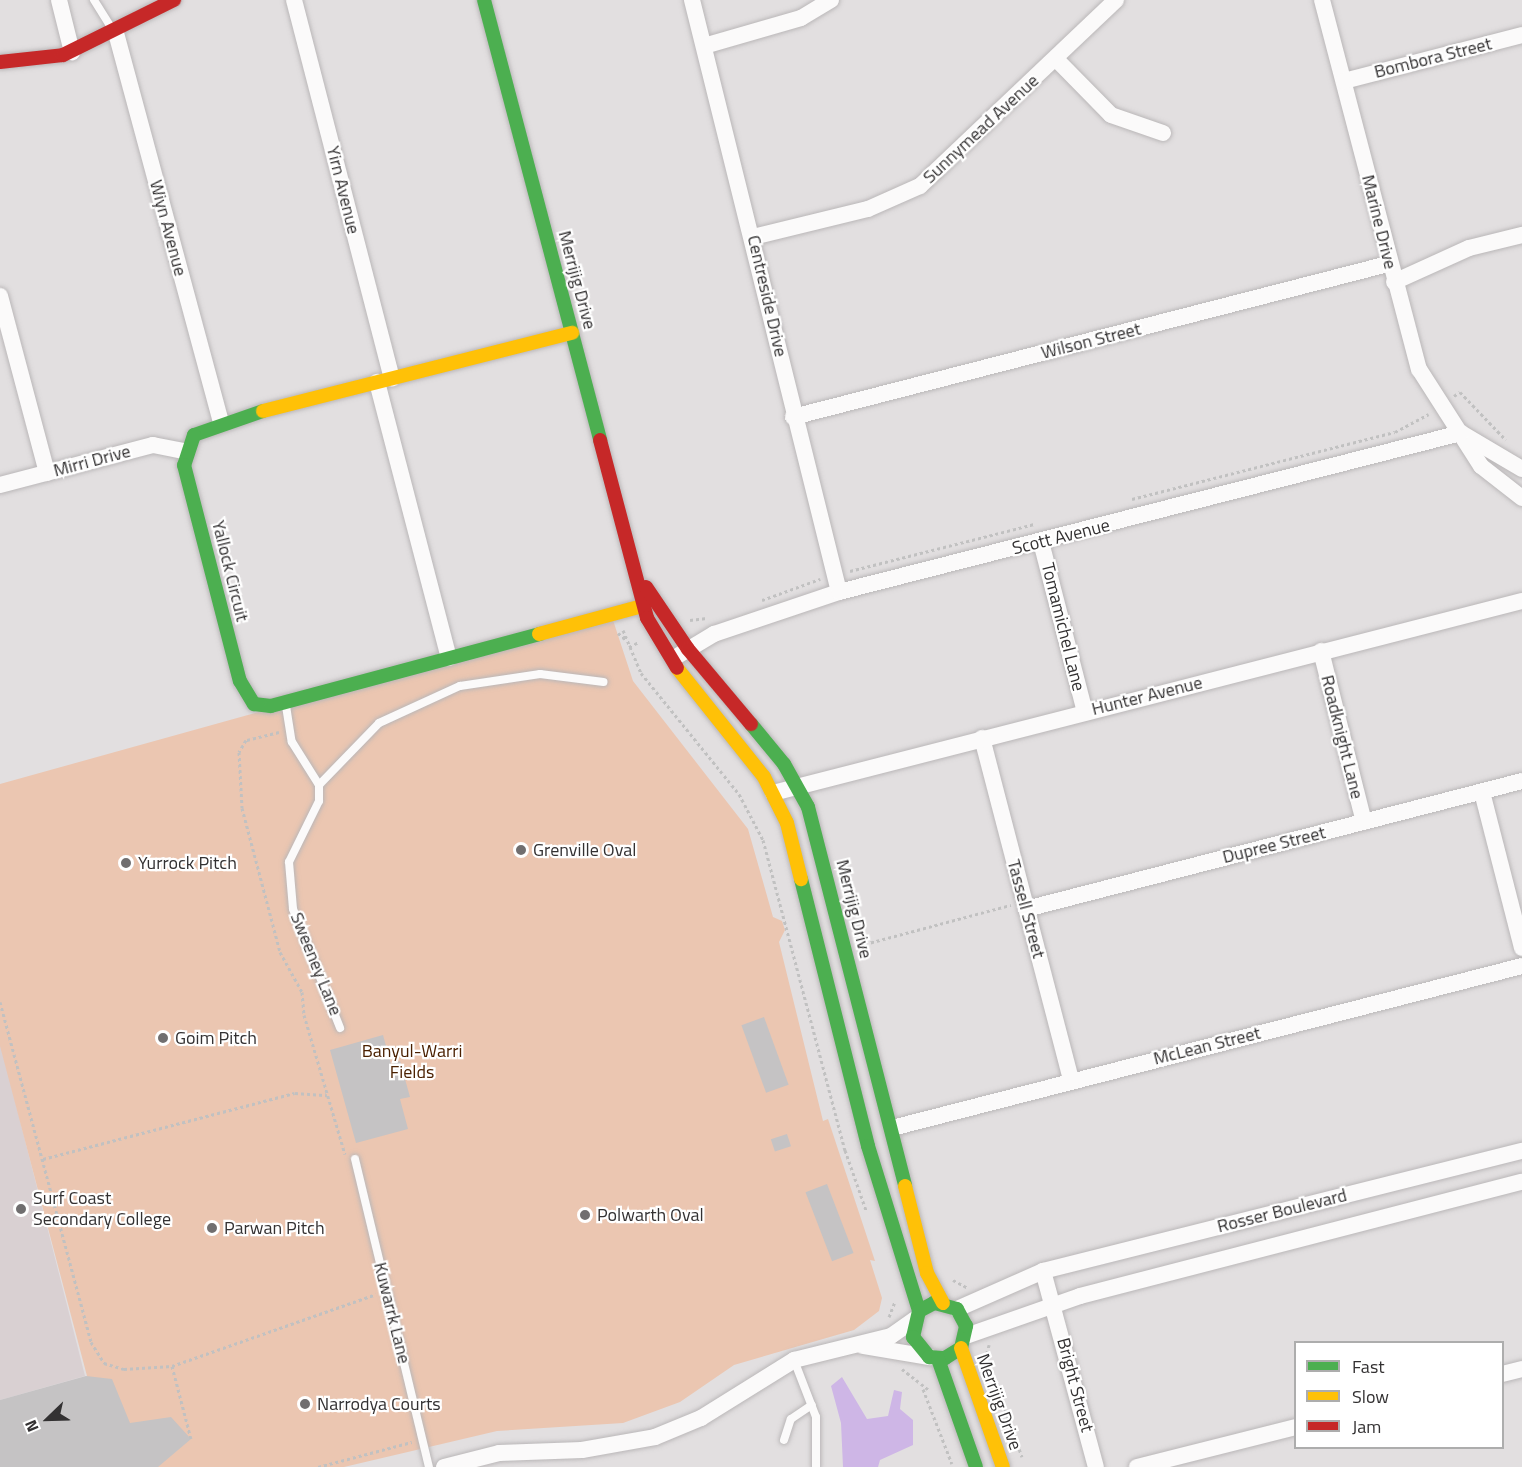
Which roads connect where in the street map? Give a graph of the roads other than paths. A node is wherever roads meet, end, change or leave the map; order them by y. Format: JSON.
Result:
{"nodes":[{"id":1,"x":59,"y":0,"type":"edge"},
{"id":2,"x":94,"y":0,"type":"edge"},
{"id":3,"x":174,"y":0,"type":"edge"},
{"id":4,"x":294,"y":0,"type":"edge"},
{"id":5,"x":484,"y":0,"type":"edge"},
{"id":6,"x":692,"y":0,"type":"edge"},
{"id":7,"x":831,"y":0,"type":"edge"},
{"id":8,"x":1116,"y":0,"type":"edge"},
{"id":9,"x":1322,"y":0,"type":"edge"},
{"id":10,"x":116,"y":33,"type":"junction"},
{"id":11,"x":1522,"y":35,"type":"edge"},
{"id":12,"x":704,"y":46,"type":"junction"},
{"id":13,"x":72,"y":52,"type":"junction"},
{"id":14,"x":1056,"y":59,"type":"junction"},
{"id":15,"x":0,"y":62,"type":"edge"},
{"id":16,"x":1344,"y":81,"type":"junction"},
{"id":17,"x":1163,"y":134,"type":"dead end"},
{"id":18,"x":1522,"y":235,"type":"edge"},
{"id":19,"x":753,"y":237,"type":"junction"},
{"id":20,"x":1388,"y":264,"type":"junction"},
{"id":21,"x":1394,"y":282,"type":"junction"},
{"id":22,"x":0,"y":296,"type":"edge"},
{"id":23,"x":572,"y":333,"type":"junction"},
{"id":24,"x":384,"y":381,"type":"junction"},
{"id":25,"x":793,"y":417,"type":"junction"},
{"id":26,"x":221,"y":422,"type":"junction"},
{"id":27,"x":1461,"y":433,"type":"junction"},
{"id":28,"x":185,"y":451,"type":"junction"},
{"id":29,"x":1522,"y":469,"type":"edge"},
{"id":30,"x":47,"y":473,"type":"junction"},
{"id":31,"x":0,"y":485,"type":"edge"},
{"id":32,"x":1522,"y":498,"type":"edge"},
{"id":33,"x":1041,"y":542,"type":"junction"},
{"id":34,"x":635,"y":569,"type":"junction"},
{"id":35,"x":839,"y":592,"type":"junction"},
{"id":36,"x":1522,"y":601,"type":"edge"},
{"id":37,"x":642,"y":606,"type":"junction"},
{"id":38,"x":688,"y":648,"type":"junction"},
{"id":39,"x":1321,"y":651,"type":"junction"},
{"id":40,"x":450,"y":658,"type":"junction"},
{"id":41,"x":669,"y":661,"type":"junction"},
{"id":42,"x":603,"y":682,"type":"dead end"},
{"id":43,"x":286,"y":702,"type":"junction"},
{"id":44,"x":1085,"y":712,"type":"junction"},
{"id":45,"x":982,"y":738,"type":"junction"},
{"id":46,"x":1522,"y":781,"type":"edge"},
{"id":47,"x":319,"y":784,"type":"junction"},
{"id":48,"x":798,"y":786,"type":"junction"},
{"id":49,"x":1482,"y":792,"type":"junction"},
{"id":50,"x":773,"y":793,"type":"junction"},
{"id":51,"x":1364,"y":822,"type":"junction"},
{"id":52,"x":1025,"y":905,"type":"junction"},
{"id":53,"x":1522,"y":948,"type":"edge"},
{"id":54,"x":1522,"y":966,"type":"edge"},
{"id":55,"x":340,"y":1028,"type":"dead end"},
{"id":56,"x":1071,"y":1080,"type":"junction"},
{"id":57,"x":892,"y":1128,"type":"junction"},
{"id":58,"x":1522,"y":1151,"type":"edge"},
{"id":59,"x":350,"y":1159,"type":"road end"},
{"id":60,"x":1522,"y":1182,"type":"edge"},
{"id":61,"x":1042,"y":1272,"type":"junction"},
{"id":62,"x":1054,"y":1304,"type":"junction"},
{"id":63,"x":950,"y":1306,"type":"junction"},
{"id":64,"x":917,"y":1315,"type":"junction"},
{"id":65,"x":963,"y":1342,"type":"junction"},
{"id":66,"x":856,"y":1345,"type":"junction"},
{"id":67,"x":933,"y":1358,"type":"junction"},
{"id":68,"x":794,"y":1360,"type":"junction"},
{"id":69,"x":1522,"y":1369,"type":"edge"},
{"id":70,"x":1504,"y":1374,"type":"edge"},
{"id":71,"x":812,"y":1405,"type":"junction"},
{"id":72,"x":1294,"y":1428,"type":"edge"},
{"id":73,"x":784,"y":1440,"type":"dead end"},
{"id":74,"x":429,"y":1467,"type":"edge"},
{"id":75,"x":444,"y":1467,"type":"edge"},
{"id":76,"x":816,"y":1467,"type":"edge"},
{"id":77,"x":976,"y":1467,"type":"edge"},
{"id":78,"x":1003,"y":1467,"type":"edge"},
{"id":79,"x":1096,"y":1467,"type":"edge"},
{"id":80,"x":1137,"y":1467,"type":"edge"}],
"edges":[{"from":1,"to":13,"type":"street"},
{"from":2,"to":10,"type":"lane"},
{"from":3,"to":10,"type":"street"},
{"from":4,"to":24,"type":"street","name":"Yirn Avenue"},
{"from":5,"to":23,"type":"street","name":"Merrijig Drive"},
{"from":6,"to":12,"type":"street","name":"Centreside Drive"},
{"from":7,"to":12,"type":"street"},
{"from":8,"to":14,"type":"street","name":"Sunnymead Avenue"},
{"from":9,"to":16,"type":"street","name":"Marine Drive"},
{"from":10,"to":13,"type":"street"},
{"from":10,"to":26,"type":"street","name":"Wiyn Avenue"},
{"from":11,"to":16,"type":"street","name":"Bombora Street"},
{"from":12,"to":19,"type":"street","name":"Centreside Drive"},
{"from":13,"to":15,"type":"street"},
{"from":14,"to":17,"type":"street"},
{"from":14,"to":19,"type":"street","name":"Sunnymead Avenue"},
{"from":16,"to":20,"type":"street","name":"Marine Drive"},
{"from":18,"to":21,"type":"street"},
{"from":19,"to":25,"type":"street","name":"Centreside Drive"},
{"from":20,"to":21,"type":"street","name":"Marine Drive"},
{"from":20,"to":25,"type":"street","name":"Wilson Street"},
{"from":21,"to":27,"type":"street","name":"Marine Drive"},
{"from":22,"to":30,"type":"street"},
{"from":23,"to":24,"type":"street"},
{"from":23,"to":34,"type":"street","name":"Merrijig Drive"},
{"from":24,"to":26,"type":"street"},
{"from":24,"to":40,"type":"street","name":"Yirn Avenue"},
{"from":25,"to":35,"type":"street","name":"Centreside Drive"},
{"from":26,"to":28,"type":"street"},
{"from":27,"to":29,"type":"street","name":"Marine Drive"},
{"from":27,"to":32,"type":"street","name":"Marine Drive"},
{"from":27,"to":33,"type":"street","name":"Scott Avenue"},
{"from":28,"to":30,"type":"street","name":"Mirri Drive"},
{"from":28,"to":43,"type":"street","name":"Yallock Circuit"},
{"from":30,"to":31,"type":"street","name":"Mirri Drive"},
{"from":33,"to":35,"type":"street","name":"Scott Avenue"},
{"from":33,"to":44,"type":"street","name":"Tomamichel Lane"},
{"from":34,"to":37,"type":"street","name":"Merrijig Drive"},
{"from":34,"to":38,"type":"street","name":"Merrijig Drive"},
{"from":35,"to":38,"type":"street","name":"Scott Avenue"},
{"from":36,"to":39,"type":"street","name":"Hunter Avenue"},
{"from":37,"to":40,"type":"street","name":"Yallock Circuit"},
{"from":37,"to":41,"type":"street","name":"Merrijig Drive"},
{"from":38,"to":41,"type":"street","name":"Scott Avenue"},
{"from":38,"to":48,"type":"street","name":"Merrijig Drive"},
{"from":39,"to":44,"type":"street","name":"Hunter Avenue"},
{"from":39,"to":51,"type":"street","name":"Roadknight Lane"},
{"from":40,"to":43,"type":"street","name":"Yallock Circuit"},
{"from":41,"to":50,"type":"street","name":"Merrijig Drive"},
{"from":42,"to":47,"type":"lane"},
{"from":43,"to":47,"type":"lane"},
{"from":44,"to":45,"type":"street","name":"Hunter Avenue"},
{"from":45,"to":48,"type":"street","name":"Hunter Avenue"},
{"from":45,"to":52,"type":"street","name":"Tassell Street"},
{"from":46,"to":49,"type":"street","name":"Dupree Street"},
{"from":47,"to":55,"type":"lane","name":"Sweeney Lane"},
{"from":48,"to":50,"type":"street","name":"Hunter Avenue"},
{"from":48,"to":57,"type":"street","name":"Merrijig Drive"},
{"from":49,"to":51,"type":"street","name":"Dupree Street"},
{"from":49,"to":53,"type":"street"},
{"from":50,"to":64,"type":"street","name":"Merrijig Drive"},
{"from":51,"to":52,"type":"street","name":"Dupree Street"},
{"from":52,"to":56,"type":"street","name":"Tassell Street"},
{"from":54,"to":56,"type":"street","name":"McLean Street"},
{"from":56,"to":57,"type":"street","name":"McLean Street"},
{"from":57,"to":63,"type":"street","name":"Merrijig Drive"},
{"from":58,"to":61,"type":"street","name":"Rosser Boulevard"},
{"from":59,"to":74,"type":"lane","name":"Kuwarrk Lane"},
{"from":60,"to":62,"type":"street","name":"Rosser Boulevard"},
{"from":61,"to":62,"type":"street"},
{"from":61,"to":63,"type":"street","name":"Rosser Boulevard"},
{"from":62,"to":65,"type":"street","name":"Rosser Boulevard"},
{"from":62,"to":79,"type":"street","name":"Bright Street"},
{"from":63,"to":64,"type":"street"},
{"from":63,"to":65,"type":"street","name":"Merrijig Drive"},
{"from":64,"to":66,"type":"street"},
{"from":64,"to":67,"type":"street","name":"Merrijig Drive"},
{"from":65,"to":67,"type":"street","name":"Merrijig Drive"},
{"from":65,"to":78,"type":"street","name":"Merrijig Drive"},
{"from":66,"to":67,"type":"street"},
{"from":66,"to":68,"type":"street"},
{"from":67,"to":77,"type":"street","name":"Merrijig Drive"},
{"from":68,"to":71,"type":"lane"},
{"from":68,"to":75,"type":"street"},
{"from":69,"to":70,"type":"street"},
{"from":71,"to":73,"type":"lane"},
{"from":71,"to":76,"type":"lane"},
{"from":72,"to":80,"type":"street"}]}
